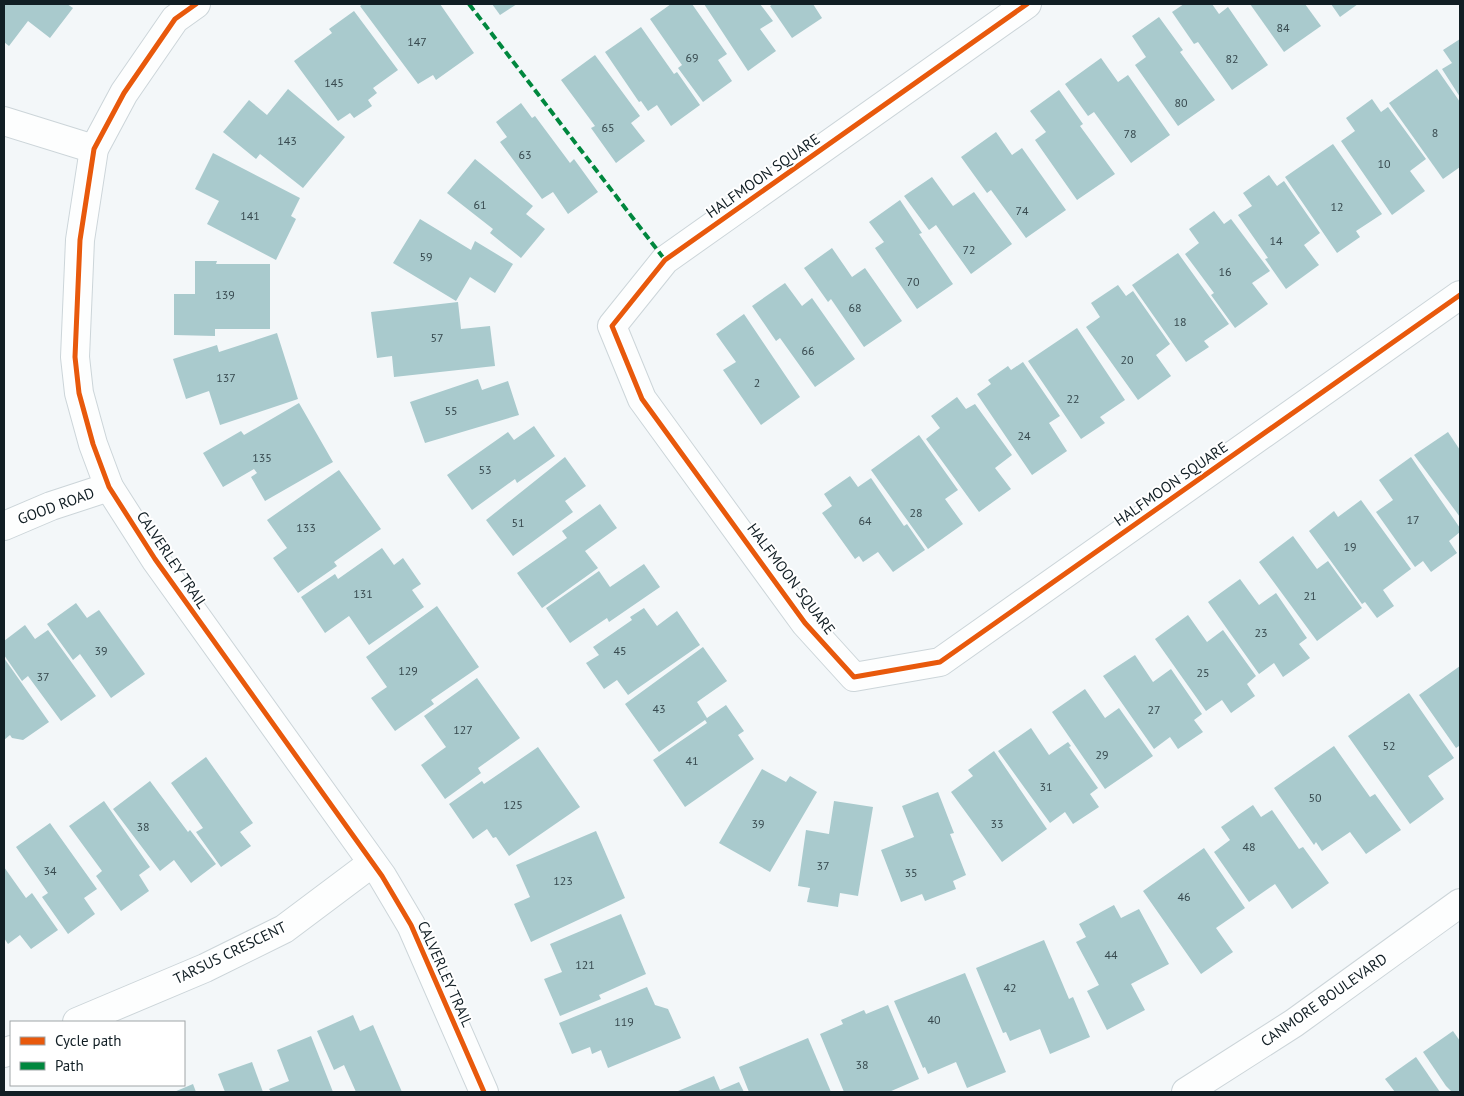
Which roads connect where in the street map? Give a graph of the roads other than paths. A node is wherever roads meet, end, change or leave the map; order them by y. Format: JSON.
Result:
{"nodes":[{"id":1,"x":196,"y":4,"type":"edge"},
{"id":2,"x":1027,"y":4,"type":"edge"},
{"id":3,"x":4,"y":120,"type":"edge"},
{"id":4,"x":94,"y":149,"type":"junction"},
{"id":5,"x":1460,"y":295,"type":"edge"},
{"id":6,"x":109,"y":487,"type":"junction"},
{"id":7,"x":4,"y":526,"type":"edge"},
{"id":8,"x":372,"y":863,"type":"junction"},
{"id":9,"x":1460,"y":903,"type":"edge"},
{"id":10,"x":79,"y":1021,"type":"edge"},
{"id":11,"x":484,"y":1092,"type":"edge"},
{"id":12,"x":1186,"y":1092,"type":"edge"}],
"edges":[{"from":1,"to":4,"type":"street","name":"CALVERLEY TRAIL"},
{"from":2,"to":5,"type":"street","name":"HALFMOON SQUARE"},
{"from":3,"to":4,"type":"street"},
{"from":4,"to":6,"type":"street","name":"CALVERLEY TRAIL"},
{"from":6,"to":7,"type":"street","name":"GOOD ROAD"},
{"from":6,"to":8,"type":"street","name":"CALVERLEY TRAIL"},
{"from":8,"to":10,"type":"street","name":"TARSUS CRESCENT"},
{"from":8,"to":11,"type":"street","name":"CALVERLEY TRAIL"},
{"from":9,"to":12,"type":"street","name":"CANMORE BOULEVARD"}]}
